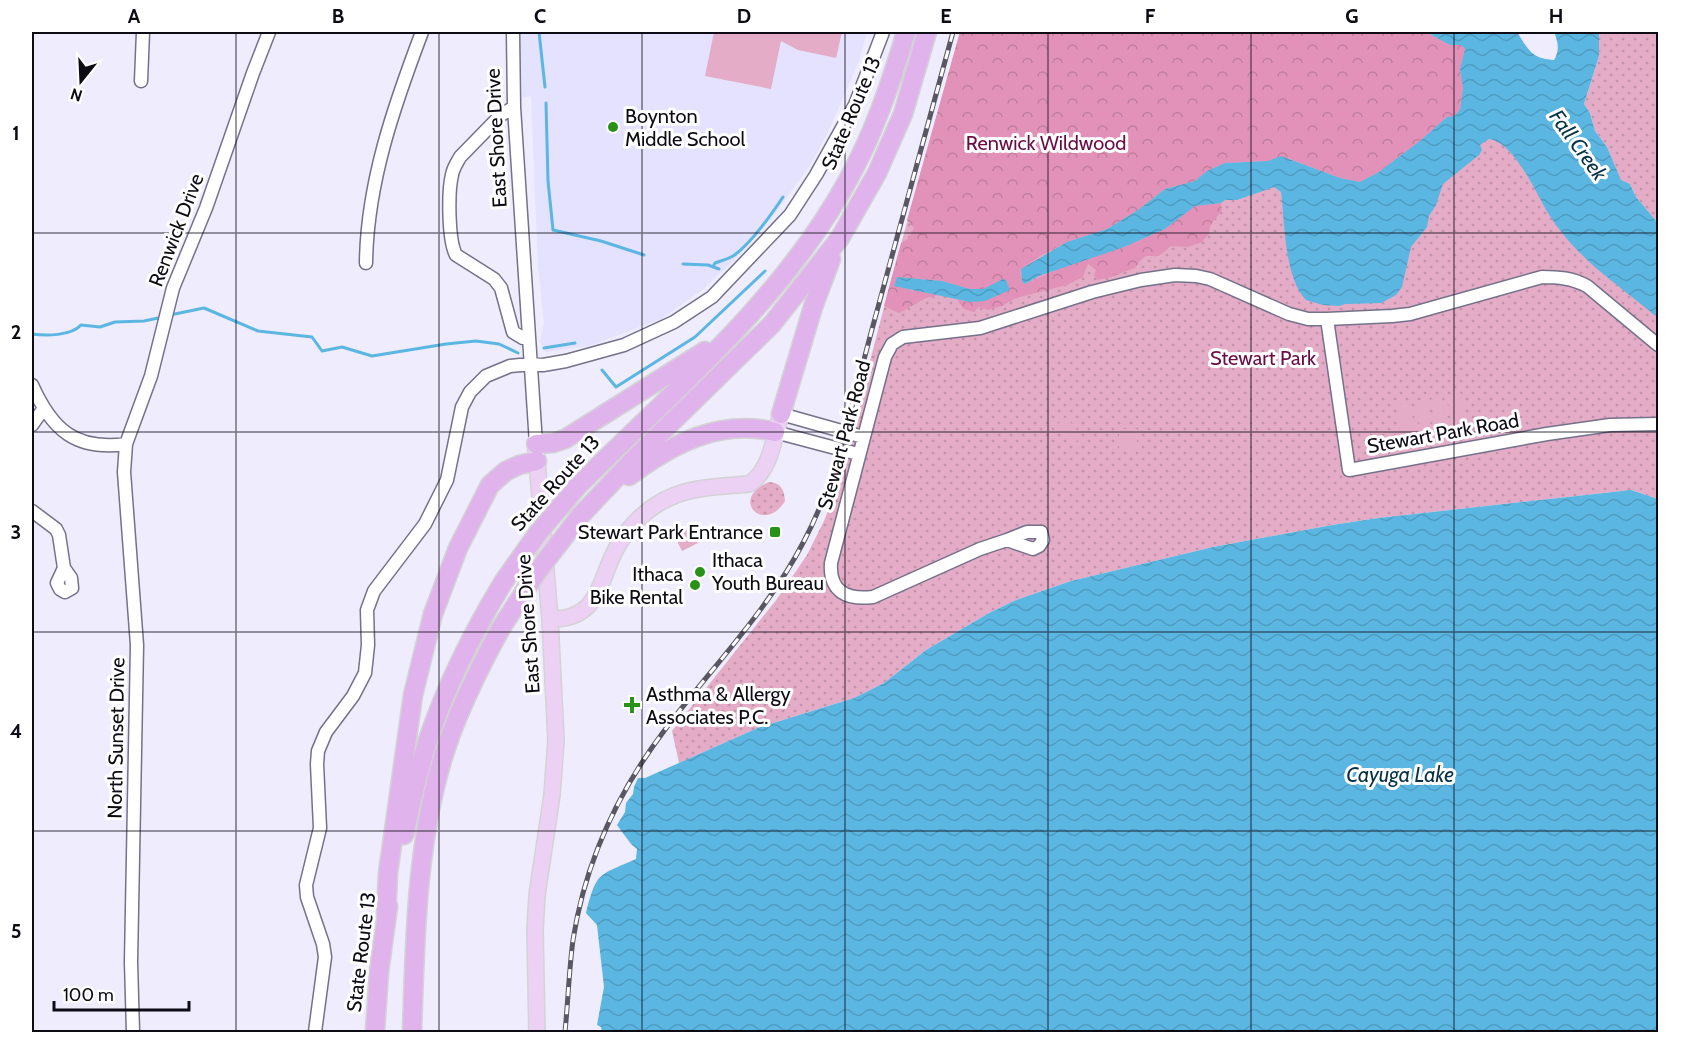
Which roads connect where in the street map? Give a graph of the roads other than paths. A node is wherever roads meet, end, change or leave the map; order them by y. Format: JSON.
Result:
{"nodes":[{"id":1,"x":143,"y":32,"type":"edge"},
{"id":2,"x":269,"y":32,"type":"edge"},
{"id":3,"x":422,"y":32,"type":"edge"},
{"id":4,"x":513,"y":32,"type":"edge"},
{"id":5,"x":884,"y":32,"type":"edge"},
{"id":6,"x":906,"y":32,"type":"edge"},
{"id":7,"x":927,"y":32,"type":"edge"},
{"id":8,"x":141,"y":81,"type":"dead end"},
{"id":9,"x":514,"y":107,"type":"junction"},
{"id":10,"x":840,"y":238,"type":"junction"},
{"id":11,"x":366,"y":263,"type":"dead end"},
{"id":12,"x":1327,"y":320,"type":"junction"},
{"id":13,"x":738,"y":327,"type":"junction"},
{"id":14,"x":529,"y":338,"type":"junction"},
{"id":15,"x":1659,"y":345,"type":"edge"},
{"id":16,"x":531,"y":363,"type":"junction"},
{"id":17,"x":32,"y":385,"type":"edge"},
{"id":18,"x":44,"y":408,"type":"junction"},
{"id":19,"x":781,"y":414,"type":"junction"},
{"id":20,"x":1659,"y":424,"type":"edge"},
{"id":21,"x":32,"y":425,"type":"edge"},
{"id":22,"x":775,"y":432,"type":"junction"},
{"id":23,"x":863,"y":437,"type":"junction"},
{"id":24,"x":126,"y":444,"type":"junction"},
{"id":25,"x":536,"y":453,"type":"junction"},
{"id":26,"x":858,"y":454,"type":"junction"},
{"id":27,"x":596,"y":500,"type":"junction"},
{"id":28,"x":32,"y":511,"type":"edge"},
{"id":29,"x":1007,"y":540,"type":"dead end"},
{"id":30,"x":64,"y":568,"type":"dead end"},
{"id":31,"x":550,"y":620,"type":"junction"},
{"id":32,"x":386,"y":918,"type":"junction"},
{"id":33,"x":133,"y":1032,"type":"edge"},
{"id":34,"x":315,"y":1032,"type":"edge"},
{"id":35,"x":375,"y":1032,"type":"edge"},
{"id":36,"x":412,"y":1032,"type":"edge"},
{"id":37,"x":537,"y":1032,"type":"edge"}],
"edges":[{"from":1,"to":8,"type":"street"},
{"from":2,"to":24,"type":"street","name":"Renwick Drive"},
{"from":3,"to":11,"type":"street"},
{"from":4,"to":9,"type":"street","name":"East Shore Drive"},
{"from":5,"to":16,"type":"street"},
{"from":6,"to":13,"type":"highway","name":"State Route 13"},
{"from":7,"to":10,"type":"highway","name":"State Route 13"},
{"from":9,"to":14,"type":"street","name":"East Shore Drive"},
{"from":9,"to":14,"type":"street"},
{"from":10,"to":19,"type":"highway"},
{"from":10,"to":27,"type":"highway","name":"State Route 13"},
{"from":12,"to":15,"type":"street","name":"Stewart Park Road"},
{"from":12,"to":20,"type":"street","name":"Stewart Park Road"},
{"from":12,"to":23,"type":"street","name":"Stewart Park Road"},
{"from":13,"to":25,"type":"highway"},
{"from":13,"to":32,"type":"highway","name":"State Route 13","bridge":true},
{"from":14,"to":16,"type":"street","name":"East Shore Drive"},
{"from":16,"to":25,"type":"street","name":"East Shore Drive"},
{"from":16,"to":34,"type":"street"},
{"from":17,"to":18,"type":"street"},
{"from":18,"to":21,"type":"street"},
{"from":18,"to":24,"type":"street"},
{"from":19,"to":22,"type":"main road"},
{"from":19,"to":23,"type":"street"},
{"from":22,"to":26,"type":"street"},
{"from":22,"to":27,"type":"highway"},
{"from":22,"to":31,"type":"main road"},
{"from":23,"to":26,"type":"street","name":"Stewart Park Road"},
{"from":24,"to":33,"type":"street","name":"North Sunset Drive"},
{"from":25,"to":31,"type":"main road","name":"East Shore Drive"},
{"from":25,"to":32,"type":"highway"},
{"from":26,"to":29,"type":"street","name":"Stewart Park Road"},
{"from":27,"to":36,"type":"highway","name":"State Route 13","bridge":true},
{"from":28,"to":30,"type":"street"},
{"from":31,"to":37,"type":"main road","name":"East Shore Drive"},
{"from":32,"to":35,"type":"highway","name":"State Route 13"}]}
